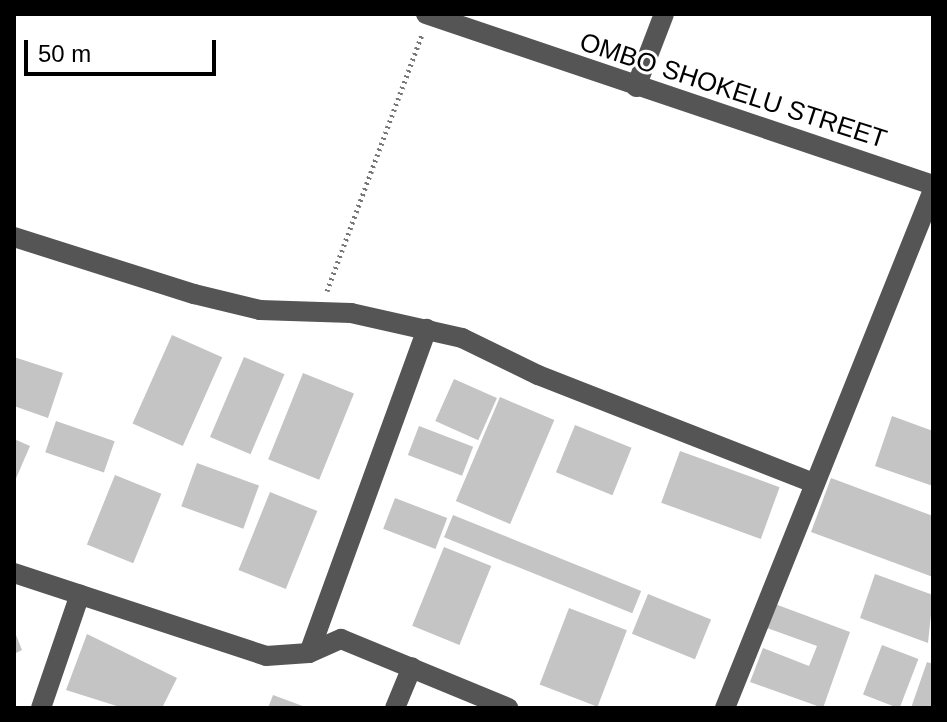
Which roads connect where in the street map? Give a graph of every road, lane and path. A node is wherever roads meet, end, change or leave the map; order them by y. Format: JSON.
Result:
{"nodes":[{"id":1,"x":428,"y":14,"type":"edge"},
{"id":2,"x":664,"y":14,"type":"edge"},
{"id":3,"x":636,"y":87,"type":"junction"},
{"id":4,"x":933,"y":187,"type":"edge"},
{"id":5,"x":14,"y":237,"type":"edge"},
{"id":6,"x":320,"y":311,"type":"junction"},
{"id":7,"x":427,"y":329,"type":"junction"},
{"id":8,"x":814,"y":483,"type":"junction"},
{"id":9,"x":14,"y":573,"type":"edge"},
{"id":10,"x":80,"y":594,"type":"junction"},
{"id":11,"x":309,"y":653,"type":"junction"},
{"id":12,"x":412,"y":667,"type":"junction"},
{"id":13,"x":732,"y":706,"type":"edge"},
{"id":14,"x":41,"y":708,"type":"edge"},
{"id":15,"x":395,"y":708,"type":"edge"},
{"id":16,"x":508,"y":708,"type":"edge"}],
"edges":[{"from":1,"to":3,"type":"street","name":"OMBO SHOKELU STREET"},
{"from":1,"to":6,"type":"path"},
{"from":2,"to":3,"type":"street"},
{"from":3,"to":4,"type":"street","name":"OMBO SHOKELU STREET"},
{"from":4,"to":8,"type":"street"},
{"from":5,"to":6,"type":"street"},
{"from":6,"to":7,"type":"street"},
{"from":7,"to":8,"type":"street"},
{"from":7,"to":11,"type":"street"},
{"from":8,"to":13,"type":"street"},
{"from":9,"to":10,"type":"street"},
{"from":10,"to":11,"type":"street"},
{"from":10,"to":14,"type":"street"},
{"from":11,"to":12,"type":"street"},
{"from":12,"to":15,"type":"street"},
{"from":12,"to":16,"type":"street"}]}
